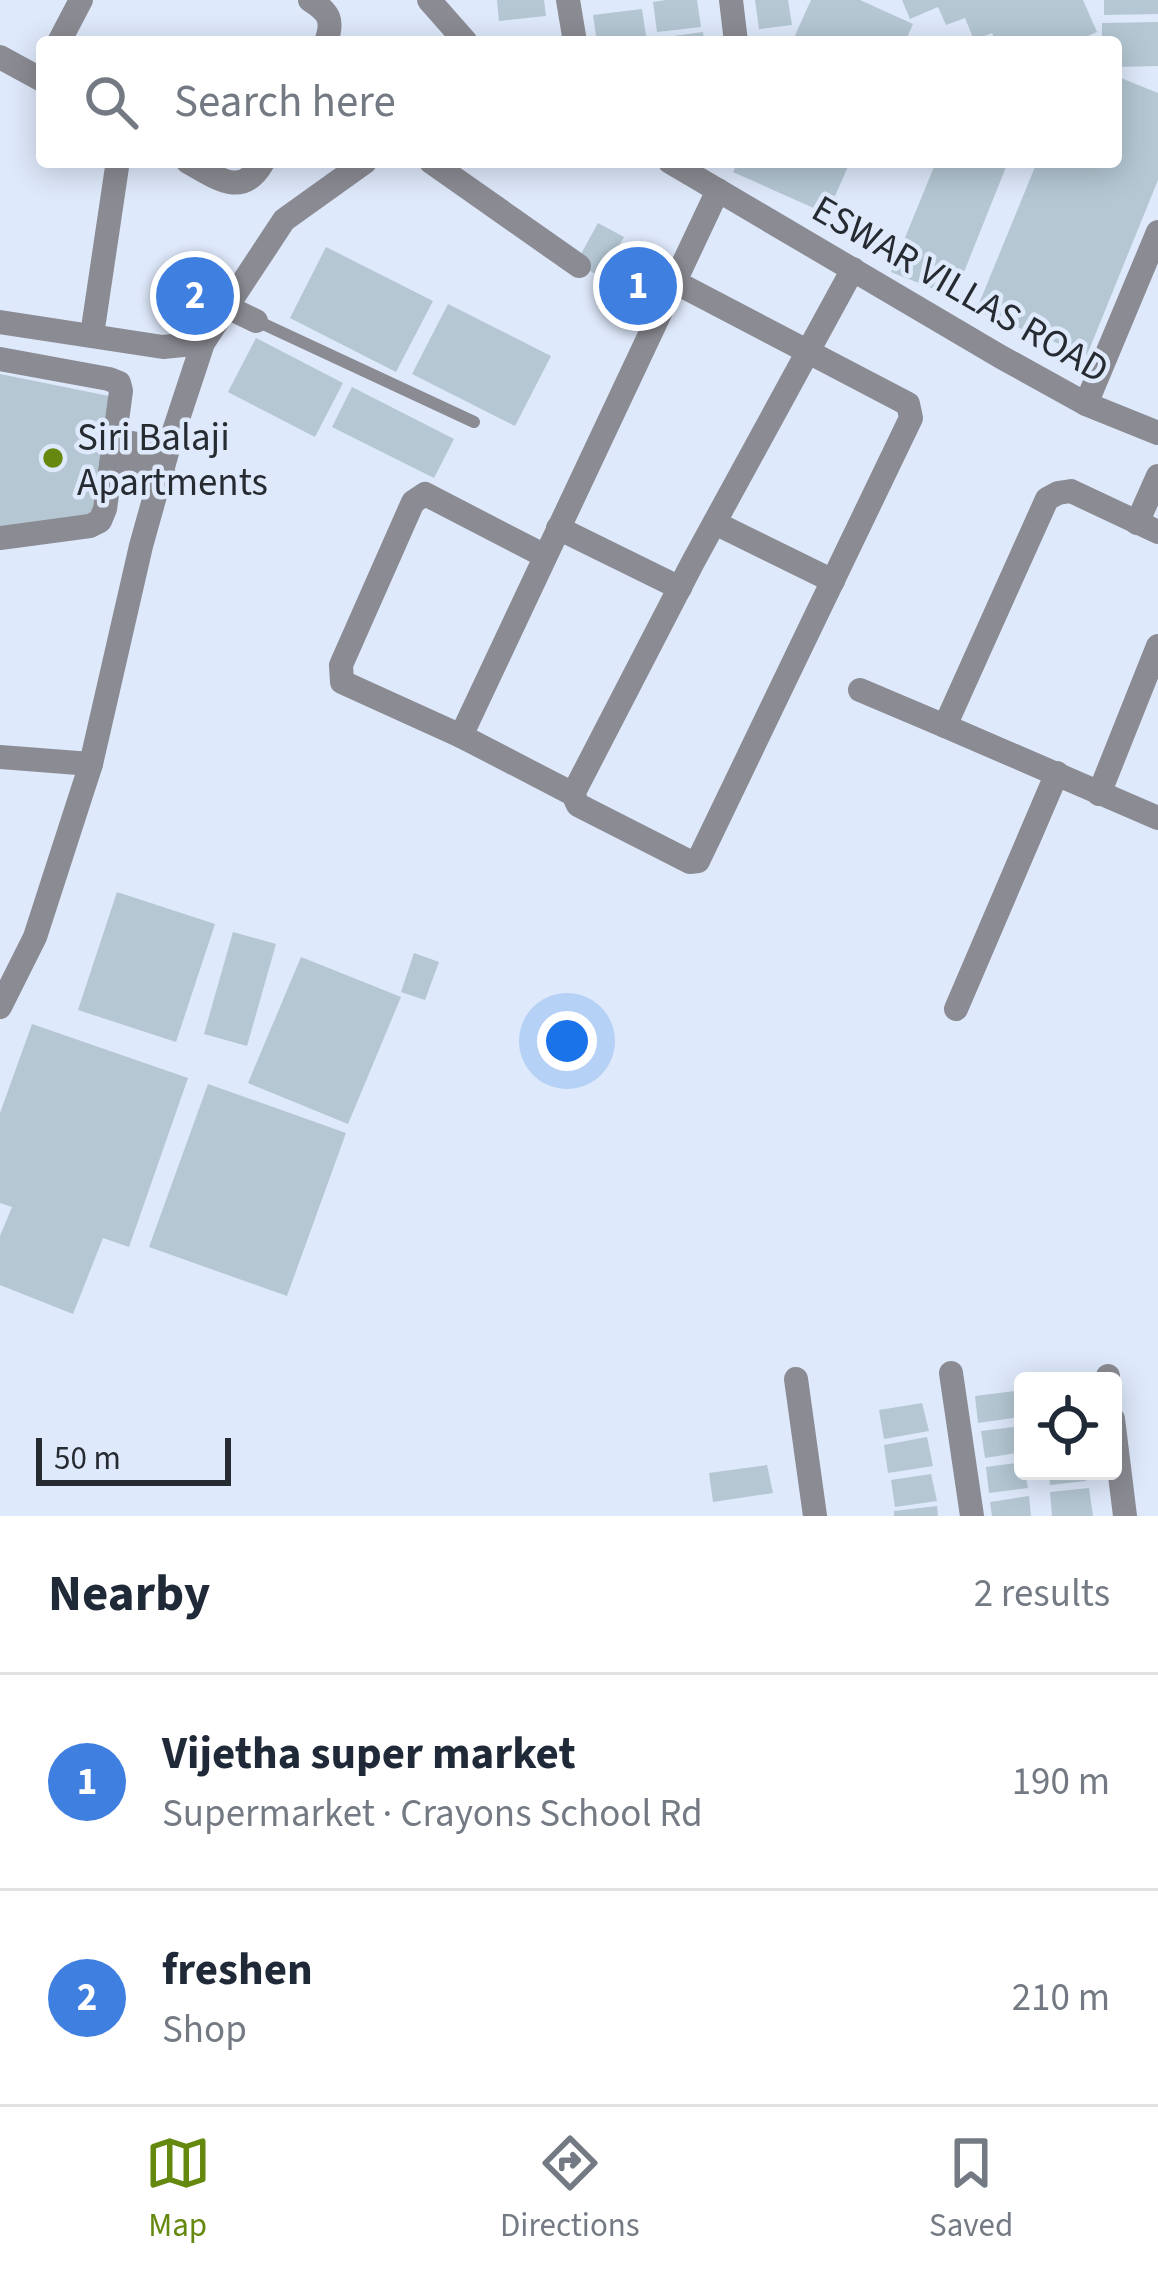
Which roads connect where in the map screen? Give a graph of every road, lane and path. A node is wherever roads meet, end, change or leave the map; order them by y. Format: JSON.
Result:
{"nodes":[{"id":1,"x":81,"y":0,"type":"edge"},
{"id":2,"x":310,"y":0,"type":"edge"},
{"id":3,"x":429,"y":0,"type":"edge"},
{"id":4,"x":568,"y":0,"type":"edge"},
{"id":5,"x":731,"y":0,"type":"edge"},
{"id":6,"x":62,"y":36,"type":"edge"},
{"id":7,"x":327,"y":36,"type":"edge"},
{"id":8,"x":461,"y":36,"type":"edge"},
{"id":9,"x":574,"y":36,"type":"edge"},
{"id":10,"x":735,"y":36,"type":"edge"},
{"id":11,"x":0,"y":57,"type":"edge"},
{"id":12,"x":36,"y":75,"type":"edge"},
{"id":13,"x":117,"y":168,"type":"edge"},
{"id":14,"x":200,"y":168,"type":"edge"},
{"id":15,"x":260,"y":168,"type":"edge"},
{"id":16,"x":347,"y":168,"type":"edge"},
{"id":17,"x":440,"y":168,"type":"edge"},
{"id":18,"x":680,"y":168,"type":"edge"},
{"id":19,"x":718,"y":190,"type":"junction"},
{"id":20,"x":1158,"y":232,"type":"edge"},
{"id":21,"x":579,"y":266,"type":"dead end"},
{"id":22,"x":853,"y":268,"type":"junction"},
{"id":23,"x":674,"y":281,"type":"junction"},
{"id":24,"x":227,"y":307,"type":"junction"},
{"id":25,"x":256,"y":320,"type":"joint"},
{"id":26,"x":0,"y":322,"type":"edge"},
{"id":27,"x":92,"y":334,"type":"junction"},
{"id":28,"x":203,"y":343,"type":"junction"},
{"id":29,"x":808,"y":352,"type":"junction"},
{"id":30,"x":0,"y":359,"type":"edge"},
{"id":31,"x":1086,"y":404,"type":"junction"},
{"id":32,"x":474,"y":422,"type":"dead end"},
{"id":33,"x":1158,"y":433,"type":"edge"},
{"id":34,"x":112,"y":452,"type":"junction"},
{"id":35,"x":165,"y":460,"type":"junction"},
{"id":36,"x":1158,"y":476,"type":"edge"},
{"id":37,"x":715,"y":523,"type":"junction"},
{"id":38,"x":558,"y":528,"type":"junction"},
{"id":39,"x":1148,"y":528,"type":"edge"},
{"id":40,"x":0,"y":538,"type":"edge"},
{"id":41,"x":545,"y":556,"type":"junction"},
{"id":42,"x":832,"y":580,"type":"junction"},
{"id":43,"x":680,"y":588,"type":"junction"},
{"id":44,"x":1158,"y":646,"type":"edge"},
{"id":45,"x":860,"y":690,"type":"dead end"},
{"id":46,"x":945,"y":726,"type":"junction"},
{"id":47,"x":461,"y":736,"type":"junction"},
{"id":48,"x":0,"y":757,"type":"edge"},
{"id":49,"x":91,"y":764,"type":"junction"},
{"id":50,"x":1057,"y":773,"type":"junction"},
{"id":51,"x":573,"y":794,"type":"junction"},
{"id":52,"x":1099,"y":794,"type":"junction"},
{"id":53,"x":1158,"y":818,"type":"edge"},
{"id":54,"x":0,"y":1007,"type":"edge"},
{"id":55,"x":956,"y":1010,"type":"dead end"},
{"id":56,"x":951,"y":1373,"type":"dead end"},
{"id":57,"x":796,"y":1379,"type":"dead end"},
{"id":58,"x":1121,"y":1480,"type":"edge"},
{"id":59,"x":815,"y":1516,"type":"edge"},
{"id":60,"x":972,"y":1516,"type":"edge"},
{"id":61,"x":1125,"y":1516,"type":"edge"}],
"edges":[{"from":1,"to":6,"type":"street"},
{"from":2,"to":7,"type":"street"},
{"from":3,"to":8,"type":"street"},
{"from":4,"to":9,"type":"street"},
{"from":5,"to":10,"type":"street"},
{"from":11,"to":12,"type":"street"},
{"from":13,"to":27,"type":"street"},
{"from":14,"to":15,"type":"street"},
{"from":16,"to":24,"type":"street"},
{"from":17,"to":21,"type":"street"},
{"from":18,"to":19,"type":"street","name":"ESWAR VILLAS ROAD"},
{"from":19,"to":22,"type":"street","name":"ESWAR VILLAS ROAD"},
{"from":19,"to":23,"type":"street"},
{"from":20,"to":31,"type":"street"},
{"from":22,"to":29,"type":"street"},
{"from":22,"to":31,"type":"street","name":"ESWAR VILLAS ROAD"},
{"from":23,"to":29,"type":"street"},
{"from":23,"to":38,"type":"street"},
{"from":24,"to":25,"type":"street"},
{"from":24,"to":28,"type":"street"},
{"from":25,"to":32,"type":"lane"},
{"from":26,"to":27,"type":"street"},
{"from":27,"to":28,"type":"street"},
{"from":28,"to":35,"type":"street"},
{"from":29,"to":37,"type":"street"},
{"from":29,"to":42,"type":"street"},
{"from":30,"to":34,"type":"street"},
{"from":31,"to":33,"type":"street","name":"ESWAR VILLAS ROAD"},
{"from":34,"to":35,"type":"street"},
{"from":34,"to":40,"type":"street"},
{"from":35,"to":49,"type":"street"},
{"from":36,"to":39,"type":"street"},
{"from":37,"to":42,"type":"street"},
{"from":37,"to":43,"type":"street"},
{"from":38,"to":41,"type":"street"},
{"from":38,"to":43,"type":"street"},
{"from":39,"to":46,"type":"street"},
{"from":41,"to":47,"type":"street"},
{"from":41,"to":47,"type":"street"},
{"from":42,"to":51,"type":"street"},
{"from":43,"to":51,"type":"street"},
{"from":44,"to":52,"type":"street"},
{"from":45,"to":46,"type":"street"},
{"from":46,"to":50,"type":"street"},
{"from":47,"to":51,"type":"street"},
{"from":48,"to":49,"type":"street"},
{"from":49,"to":54,"type":"street"},
{"from":50,"to":52,"type":"street"},
{"from":50,"to":55,"type":"street"},
{"from":52,"to":53,"type":"street"},
{"from":56,"to":60,"type":"street"},
{"from":57,"to":59,"type":"street"},
{"from":58,"to":61,"type":"street"}]}
